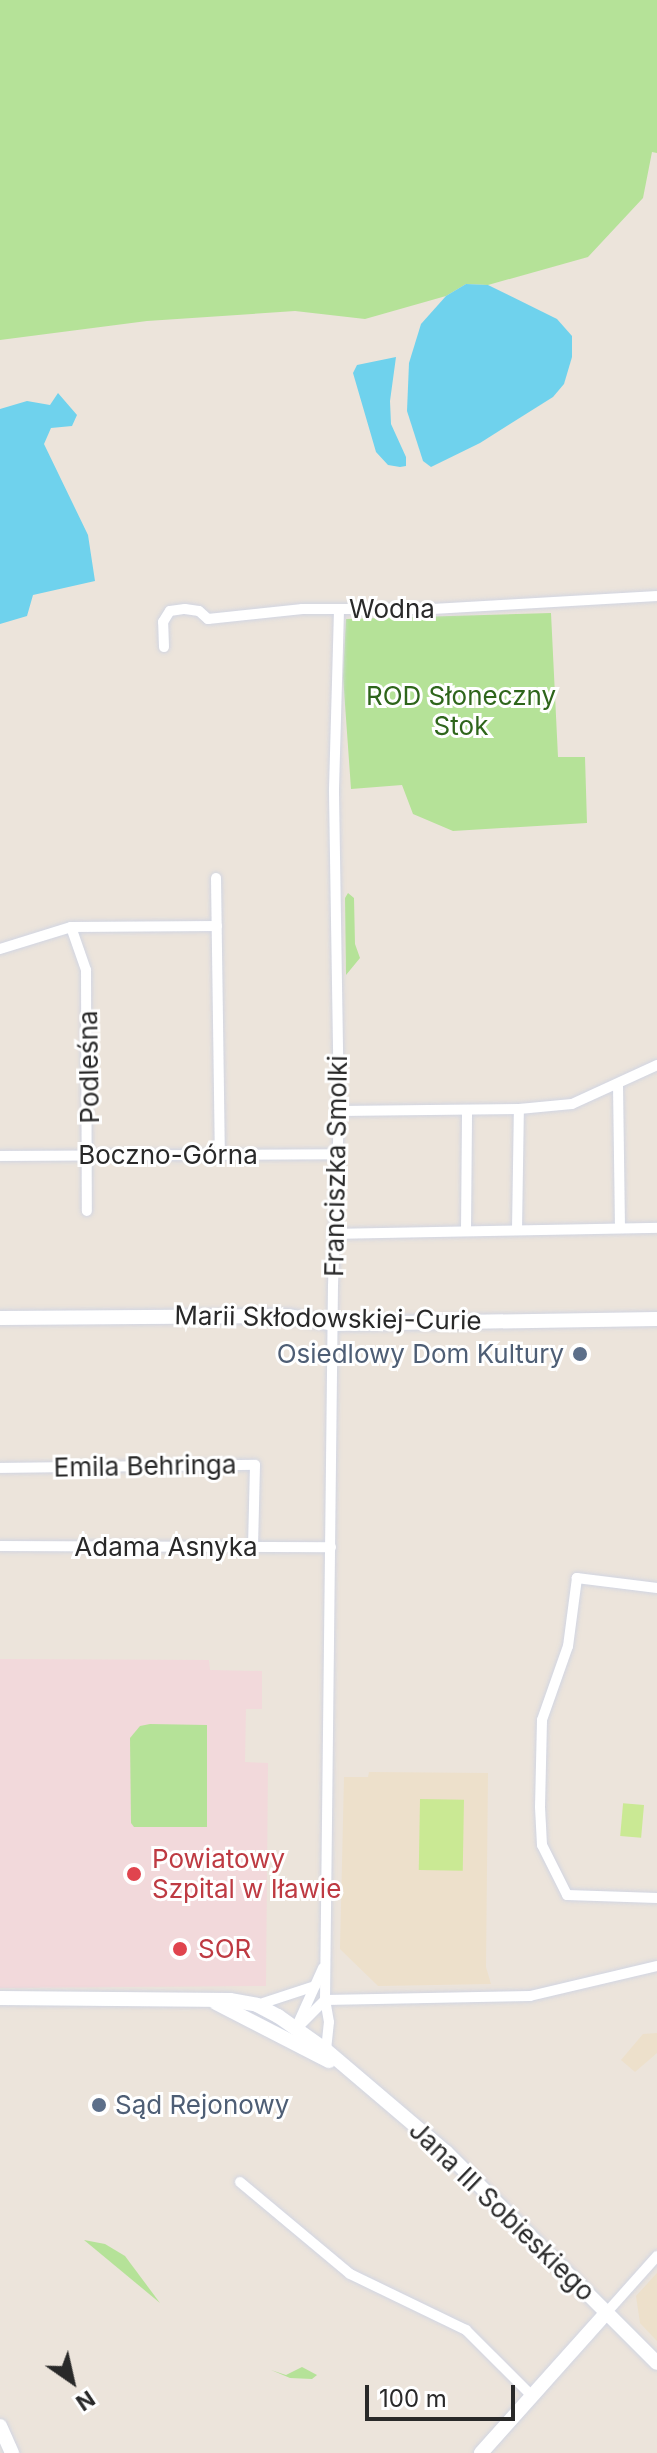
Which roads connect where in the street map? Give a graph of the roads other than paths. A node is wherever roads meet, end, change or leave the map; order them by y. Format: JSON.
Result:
{"nodes":[{"id":1,"x":657,"y":596,"type":"edge"},
{"id":2,"x":339,"y":609,"type":"junction"},
{"id":3,"x":164,"y":647,"type":"dead end"},
{"id":4,"x":216,"y":878,"type":"dead end"},
{"id":5,"x":217,"y":926,"type":"junction"},
{"id":6,"x":71,"y":927,"type":"junction"},
{"id":7,"x":0,"y":949,"type":"edge"},
{"id":8,"x":657,"y":1065,"type":"edge"},
{"id":9,"x":618,"y":1085,"type":"junction"},
{"id":10,"x":519,"y":1109,"type":"junction"},
{"id":11,"x":467,"y":1110,"type":"junction"},
{"id":12,"x":339,"y":1111,"type":"junction"},
{"id":13,"x":220,"y":1154,"type":"junction"},
{"id":14,"x":336,"y":1154,"type":"junction"},
{"id":15,"x":90,"y":1155,"type":"junction"},
{"id":16,"x":0,"y":1156,"type":"edge"},
{"id":17,"x":87,"y":1211,"type":"dead end"},
{"id":18,"x":620,"y":1228,"type":"junction"},
{"id":19,"x":657,"y":1228,"type":"edge"},
{"id":20,"x":517,"y":1230,"type":"junction"},
{"id":21,"x":466,"y":1231,"type":"junction"},
{"id":22,"x":334,"y":1234,"type":"junction"},
{"id":23,"x":0,"y":1318,"type":"edge"},
{"id":24,"x":657,"y":1319,"type":"edge"},
{"id":25,"x":335,"y":1324,"type":"junction"},
{"id":26,"x":0,"y":1468,"type":"edge"},
{"id":27,"x":0,"y":1546,"type":"edge"},
{"id":28,"x":253,"y":1547,"type":"junction"},
{"id":29,"x":331,"y":1547,"type":"junction"},
{"id":30,"x":657,"y":1588,"type":"edge"},
{"id":31,"x":657,"y":1898,"type":"edge"},
{"id":32,"x":326,"y":1963,"type":"junction"},
{"id":33,"x":657,"y":1966,"type":"edge"},
{"id":34,"x":315,"y":1986,"type":"junction"},
{"id":35,"x":0,"y":1998,"type":"edge"},
{"id":36,"x":325,"y":2000,"type":"junction"},
{"id":37,"x":216,"y":2002,"type":"junction"},
{"id":38,"x":257,"y":2005,"type":"junction"},
{"id":39,"x":293,"y":2033,"type":"junction"},
{"id":40,"x":326,"y":2050,"type":"junction"},
{"id":41,"x":341,"y":2065,"type":"junction"},
{"id":42,"x":240,"y":2182,"type":"dead end"},
{"id":43,"x":657,"y":2256,"type":"edge"},
{"id":44,"x":607,"y":2312,"type":"junction"},
{"id":45,"x":657,"y":2363,"type":"edge"},
{"id":46,"x":532,"y":2396,"type":"junction"},
{"id":47,"x":0,"y":2426,"type":"edge"},
{"id":48,"x":12,"y":2453,"type":"edge"},
{"id":49,"x":481,"y":2453,"type":"edge"}],
"edges":[{"from":1,"to":2,"type":"street","name":"Wodna"},
{"from":2,"to":3,"type":"street","name":"Wodna"},
{"from":2,"to":12,"type":"street","name":"Franciszka Smolki"},
{"from":4,"to":5,"type":"street"},
{"from":5,"to":6,"type":"street"},
{"from":5,"to":13,"type":"street"},
{"from":6,"to":7,"type":"street"},
{"from":6,"to":15,"type":"street","name":"Podleśna"},
{"from":8,"to":9,"type":"street"},
{"from":9,"to":10,"type":"street"},
{"from":9,"to":18,"type":"street"},
{"from":10,"to":11,"type":"street"},
{"from":10,"to":20,"type":"street"},
{"from":11,"to":12,"type":"street"},
{"from":11,"to":21,"type":"street"},
{"from":12,"to":14,"type":"street","name":"Franciszka Smolki"},
{"from":13,"to":14,"type":"street","name":"Boczno-Górna"},
{"from":13,"to":15,"type":"street","name":"Boczno-Górna"},
{"from":14,"to":22,"type":"street","name":"Franciszka Smolki"},
{"from":15,"to":16,"type":"street","name":"Boczno-Górna"},
{"from":15,"to":17,"type":"street","name":"Podleśna"},
{"from":18,"to":19,"type":"street"},
{"from":18,"to":20,"type":"street"},
{"from":20,"to":21,"type":"street"},
{"from":21,"to":22,"type":"street"},
{"from":22,"to":25,"type":"street","name":"Franciszka Smolki"},
{"from":23,"to":25,"type":"street","name":"Marii Skłodowskiej-Curie"},
{"from":24,"to":25,"type":"street","name":"Marii Skłodowskiej-Curie"},
{"from":25,"to":29,"type":"street","name":"Franciszka Smolki"},
{"from":26,"to":28,"type":"street","name":"Emila Behringa"},
{"from":27,"to":28,"type":"street","name":"Adama Asnyka"},
{"from":28,"to":29,"type":"street","name":"Adama Asnyka"},
{"from":29,"to":32,"type":"street","name":"Franciszka Smolki"},
{"from":30,"to":31,"type":"street"},
{"from":32,"to":34,"type":"street","name":"Franciszka Smolki"},
{"from":32,"to":36,"type":"street","name":"Franciszka Smolki"},
{"from":33,"to":36,"type":"street"},
{"from":34,"to":38,"type":"street"},
{"from":34,"to":39,"type":"street","name":"Franciszka Smolki"},
{"from":35,"to":37,"type":"street"},
{"from":36,"to":39,"type":"street"},
{"from":36,"to":40,"type":"street","name":"Franciszka Smolki"},
{"from":37,"to":38,"type":"street"},
{"from":37,"to":39,"type":"street"},
{"from":38,"to":39,"type":"street"},
{"from":39,"to":40,"type":"street","name":"Jana III Sobieskiego"},
{"from":39,"to":41,"type":"street","name":"Jana III Sobieskiego"},
{"from":40,"to":41,"type":"street","name":"Jana III Sobieskiego"},
{"from":41,"to":44,"type":"street","name":"Jana III Sobieskiego"},
{"from":42,"to":46,"type":"street"},
{"from":43,"to":44,"type":"street"},
{"from":44,"to":45,"type":"street","name":"Jana III Sobieskiego"},
{"from":44,"to":46,"type":"street"},
{"from":46,"to":49,"type":"street"},
{"from":47,"to":48,"type":"street"}]}
